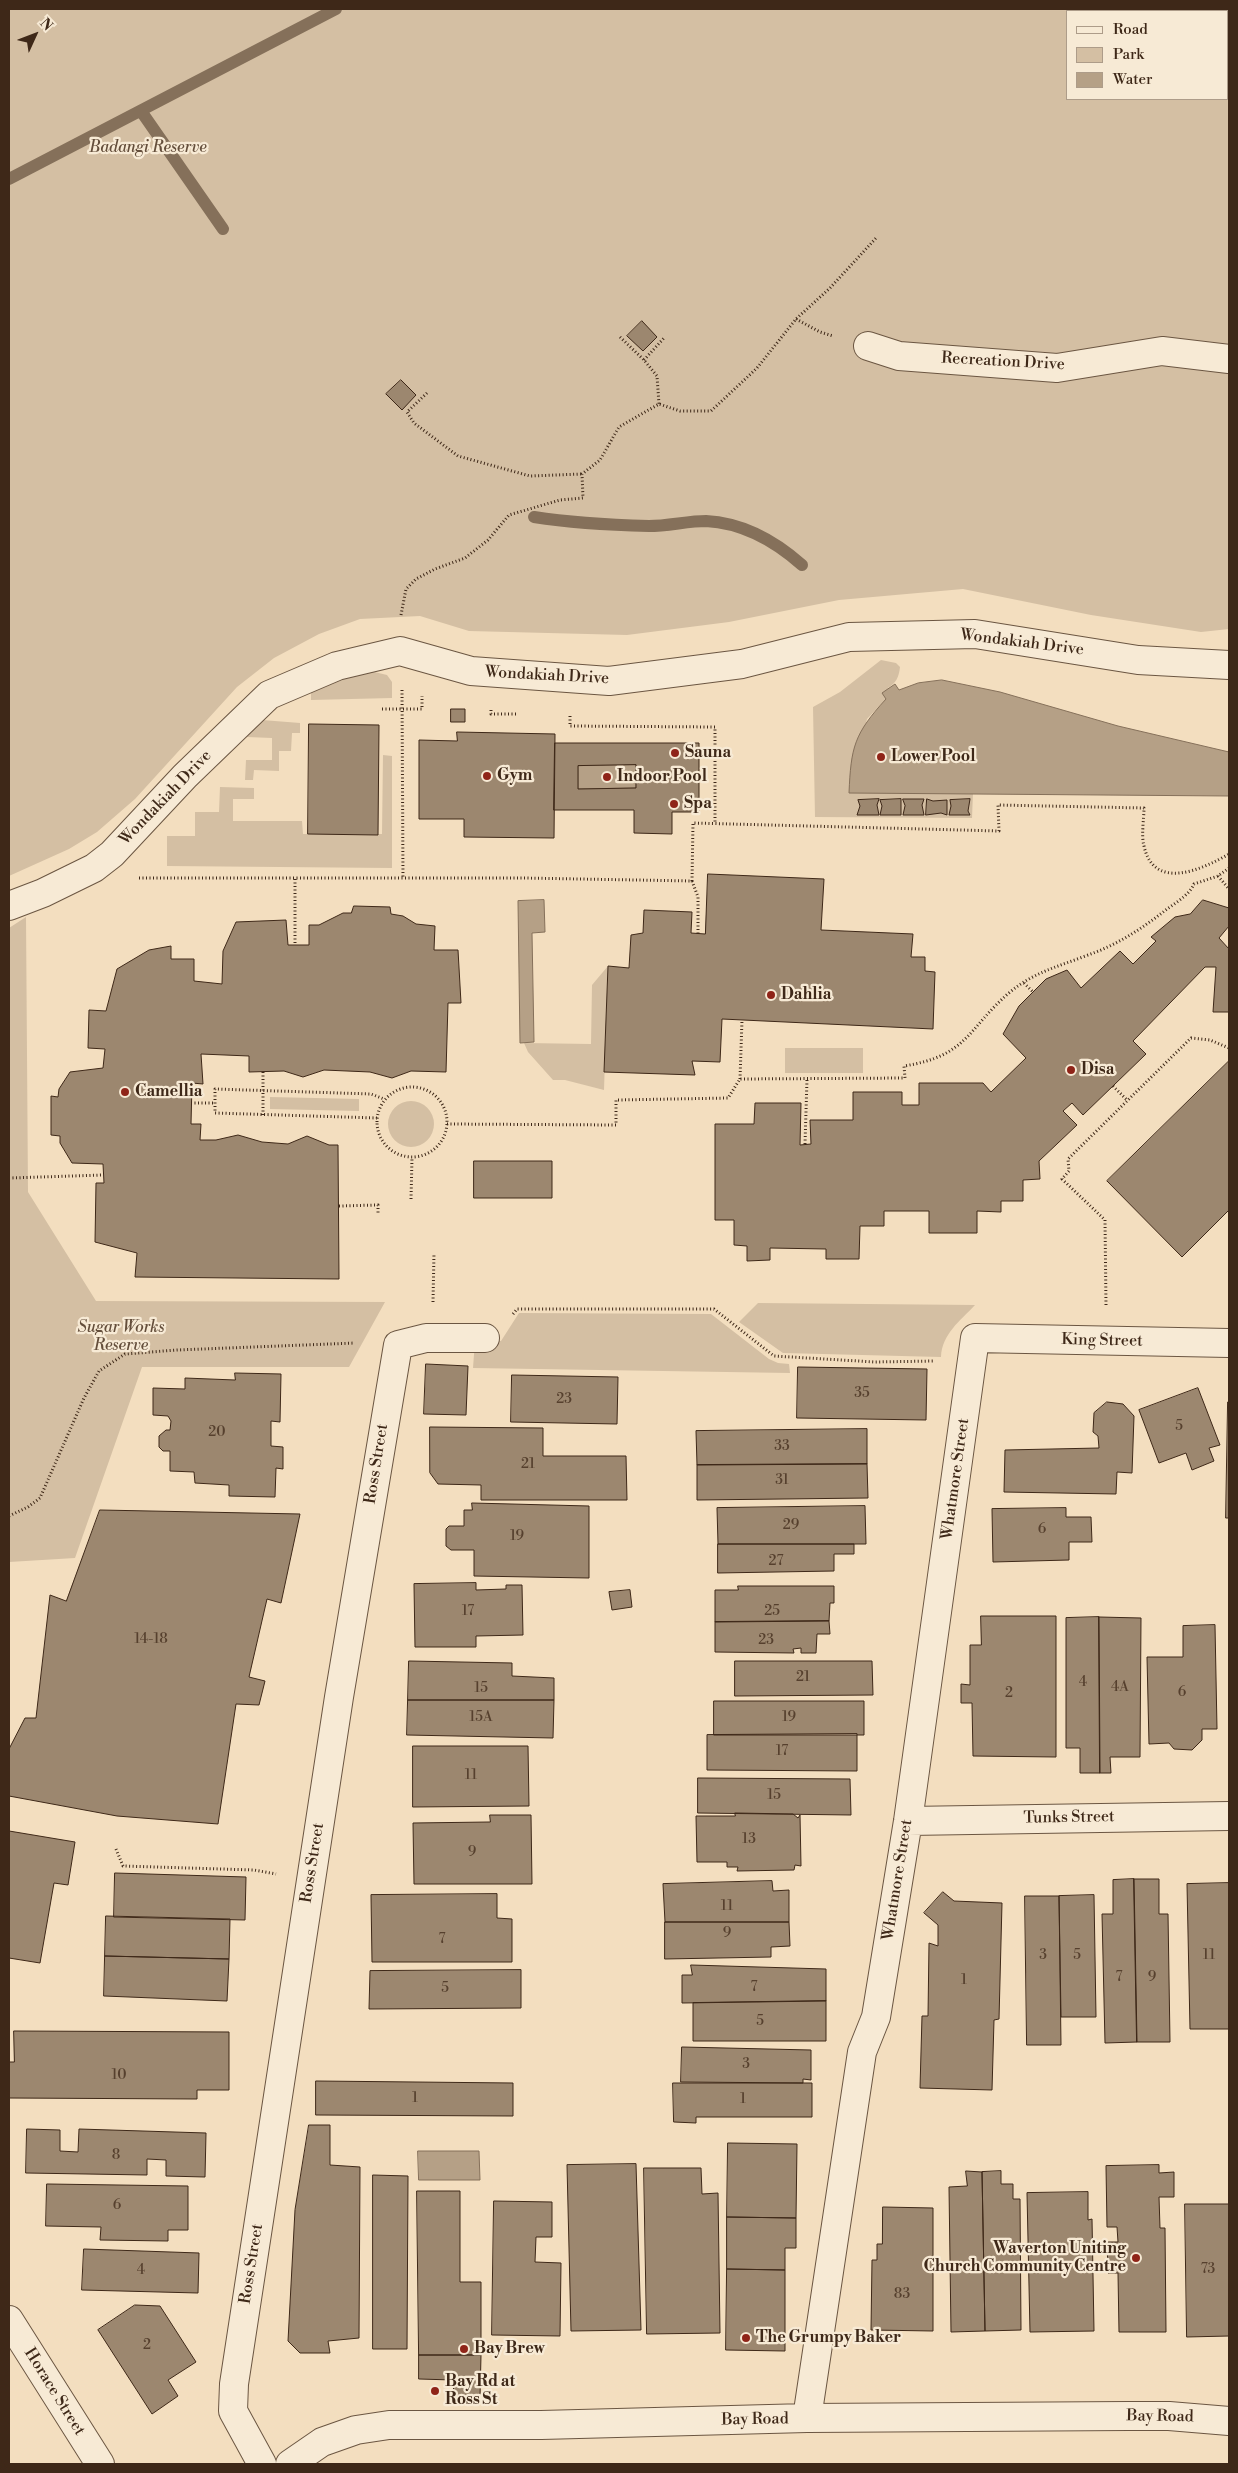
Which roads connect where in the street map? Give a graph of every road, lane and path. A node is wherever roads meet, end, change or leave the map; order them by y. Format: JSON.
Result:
{"nodes":[{"id":1,"x":877,"y":237,"type":"dead end"},
{"id":2,"x":620,"y":337,"type":"dead end"},
{"id":3,"x":664,"y":338,"type":"dead end"},
{"id":4,"x":868,"y":346,"type":"dead end"},
{"id":5,"x":1229,"y":358,"type":"edge"},
{"id":6,"x":644,"y":360,"type":"junction"},
{"id":7,"x":427,"y":392,"type":"dead end"},
{"id":8,"x":659,"y":404,"type":"junction"},
{"id":9,"x":582,"y":474,"type":"junction"},
{"id":10,"x":401,"y":606,"type":"dead end"},
{"id":11,"x":1229,"y":664,"type":"edge"},
{"id":12,"x":422,"y":693,"type":"dead end"},
{"id":13,"x":402,"y":702,"type":"dead end"},
{"id":14,"x":491,"y":707,"type":"dead end"},
{"id":15,"x":382,"y":709,"type":"dead end"},
{"id":16,"x":402,"y":709,"type":"junction"},
{"id":17,"x":521,"y":714,"type":"dead end"},
{"id":18,"x":560,"y":714,"type":"dead end"},
{"id":19,"x":715,"y":823,"type":"junction"},
{"id":20,"x":1229,"y":854,"type":"edge"},
{"id":21,"x":94,"y":868,"type":"junction"},
{"id":22,"x":1229,"y":868,"type":"edge"},
{"id":23,"x":1218,"y":876,"type":"junction"},
{"id":24,"x":294,"y":879,"type":"junction"},
{"id":25,"x":403,"y":879,"type":"junction"},
{"id":26,"x":692,"y":881,"type":"junction"},
{"id":27,"x":1229,"y":889,"type":"edge"},
{"id":28,"x":9,"y":906,"type":"edge"},
{"id":29,"x":698,"y":934,"type":"dead end"},
{"id":30,"x":295,"y":945,"type":"dead end"},
{"id":31,"x":1024,"y":983,"type":"junction"},
{"id":32,"x":1032,"y":992,"type":"dead end"},
{"id":33,"x":742,"y":1020,"type":"dead end"},
{"id":34,"x":1229,"y":1048,"type":"edge"},
{"id":35,"x":263,"y":1072,"type":"dead end"},
{"id":36,"x":740,"y":1079,"type":"junction"},
{"id":37,"x":807,"y":1079,"type":"junction"},
{"id":38,"x":1113,"y":1086,"type":"dead end"},
{"id":39,"x":263,"y":1091,"type":"junction"},
{"id":40,"x":384,"y":1100,"type":"junction"},
{"id":41,"x":1127,"y":1100,"type":"junction"},
{"id":42,"x":192,"y":1103,"type":"dead end"},
{"id":43,"x":215,"y":1103,"type":"junction"},
{"id":44,"x":263,"y":1115,"type":"junction"},
{"id":45,"x":377,"y":1118,"type":"junction"},
{"id":46,"x":447,"y":1124,"type":"junction"},
{"id":47,"x":805,"y":1144,"type":"dead end"},
{"id":48,"x":412,"y":1158,"type":"junction"},
{"id":49,"x":103,"y":1175,"type":"dead end"},
{"id":50,"x":9,"y":1178,"type":"edge"},
{"id":51,"x":411,"y":1199,"type":"dead end"},
{"id":52,"x":339,"y":1206,"type":"dead end"},
{"id":53,"x":378,"y":1214,"type":"dead end"},
{"id":54,"x":434,"y":1253,"type":"dead end"},
{"id":55,"x":433,"y":1306,"type":"dead end"},
{"id":56,"x":1106,"y":1309,"type":"dead end"},
{"id":57,"x":537,"y":1310,"type":"dead end"},
{"id":58,"x":485,"y":1338,"type":"dead end"},
{"id":59,"x":355,"y":1343,"type":"dead end"},
{"id":60,"x":1229,"y":1343,"type":"edge"},
{"id":61,"x":974,"y":1349,"type":"junction"},
{"id":62,"x":9,"y":1516,"type":"edge"},
{"id":63,"x":1229,"y":1816,"type":"edge"},
{"id":64,"x":908,"y":1821,"type":"junction"},
{"id":65,"x":116,"y":1849,"type":"dead end"},
{"id":66,"x":276,"y":1874,"type":"dead end"},
{"id":67,"x":9,"y":2320,"type":"edge"},
{"id":68,"x":807,"y":2418,"type":"junction"},
{"id":69,"x":1229,"y":2421,"type":"edge"},
{"id":70,"x":100,"y":2464,"type":"edge"},
{"id":71,"x":262,"y":2464,"type":"edge"},
{"id":72,"x":290,"y":2464,"type":"edge"}],
"edges":[{"from":1,"to":8,"type":"path"},
{"from":2,"to":6,"type":"path"},
{"from":3,"to":6,"type":"path"},
{"from":4,"to":5,"type":"street","name":"Recreation Drive"},
{"from":6,"to":8,"type":"path"},
{"from":7,"to":9,"type":"path"},
{"from":8,"to":9,"type":"path"},
{"from":9,"to":10,"type":"path"},
{"from":11,"to":21,"type":"street","name":"Wondakiah Drive"},
{"from":12,"to":16,"type":"path"},
{"from":13,"to":16,"type":"path"},
{"from":14,"to":17,"type":"path"},
{"from":15,"to":16,"type":"path"},
{"from":16,"to":25,"type":"path"},
{"from":18,"to":19,"type":"path"},
{"from":19,"to":20,"type":"path"},
{"from":19,"to":26,"type":"path"},
{"from":21,"to":24,"type":"path"},
{"from":21,"to":28,"type":"street","name":"Wondakiah Drive"},
{"from":22,"to":23,"type":"path"},
{"from":23,"to":27,"type":"path"},
{"from":23,"to":31,"type":"path"},
{"from":24,"to":25,"type":"path"},
{"from":24,"to":30,"type":"path"},
{"from":25,"to":26,"type":"path"},
{"from":26,"to":29,"type":"path"},
{"from":31,"to":32,"type":"path"},
{"from":31,"to":37,"type":"path"},
{"from":33,"to":36,"type":"path"},
{"from":34,"to":41,"type":"path"},
{"from":35,"to":39,"type":"path"},
{"from":36,"to":37,"type":"path"},
{"from":36,"to":46,"type":"path"},
{"from":37,"to":47,"type":"path"},
{"from":38,"to":41,"type":"path"},
{"from":39,"to":40,"type":"path"},
{"from":39,"to":43,"type":"path"},
{"from":39,"to":44,"type":"path"},
{"from":40,"to":45,"type":"path"},
{"from":40,"to":46,"type":"path"},
{"from":41,"to":56,"type":"path"},
{"from":42,"to":43,"type":"path"},
{"from":43,"to":44,"type":"path"},
{"from":44,"to":45,"type":"path"},
{"from":45,"to":48,"type":"path"},
{"from":46,"to":48,"type":"path"},
{"from":48,"to":51,"type":"path"},
{"from":49,"to":50,"type":"path"},
{"from":52,"to":53,"type":"path"},
{"from":54,"to":55,"type":"path"},
{"from":57,"to":61,"type":"path"},
{"from":58,"to":71,"type":"street","name":"Ross Street"},
{"from":59,"to":62,"type":"path"},
{"from":60,"to":61,"type":"street","name":"King Street"},
{"from":61,"to":64,"type":"street","name":"Whatmore Street"},
{"from":63,"to":64,"type":"street","name":"Tunks Street"},
{"from":64,"to":68,"type":"street","name":"Whatmore Street"},
{"from":65,"to":66,"type":"path"},
{"from":67,"to":70,"type":"street","name":"Horace Street"},
{"from":68,"to":69,"type":"street","name":"Bay Road"},
{"from":68,"to":72,"type":"street","name":"Bay Road"}]}
